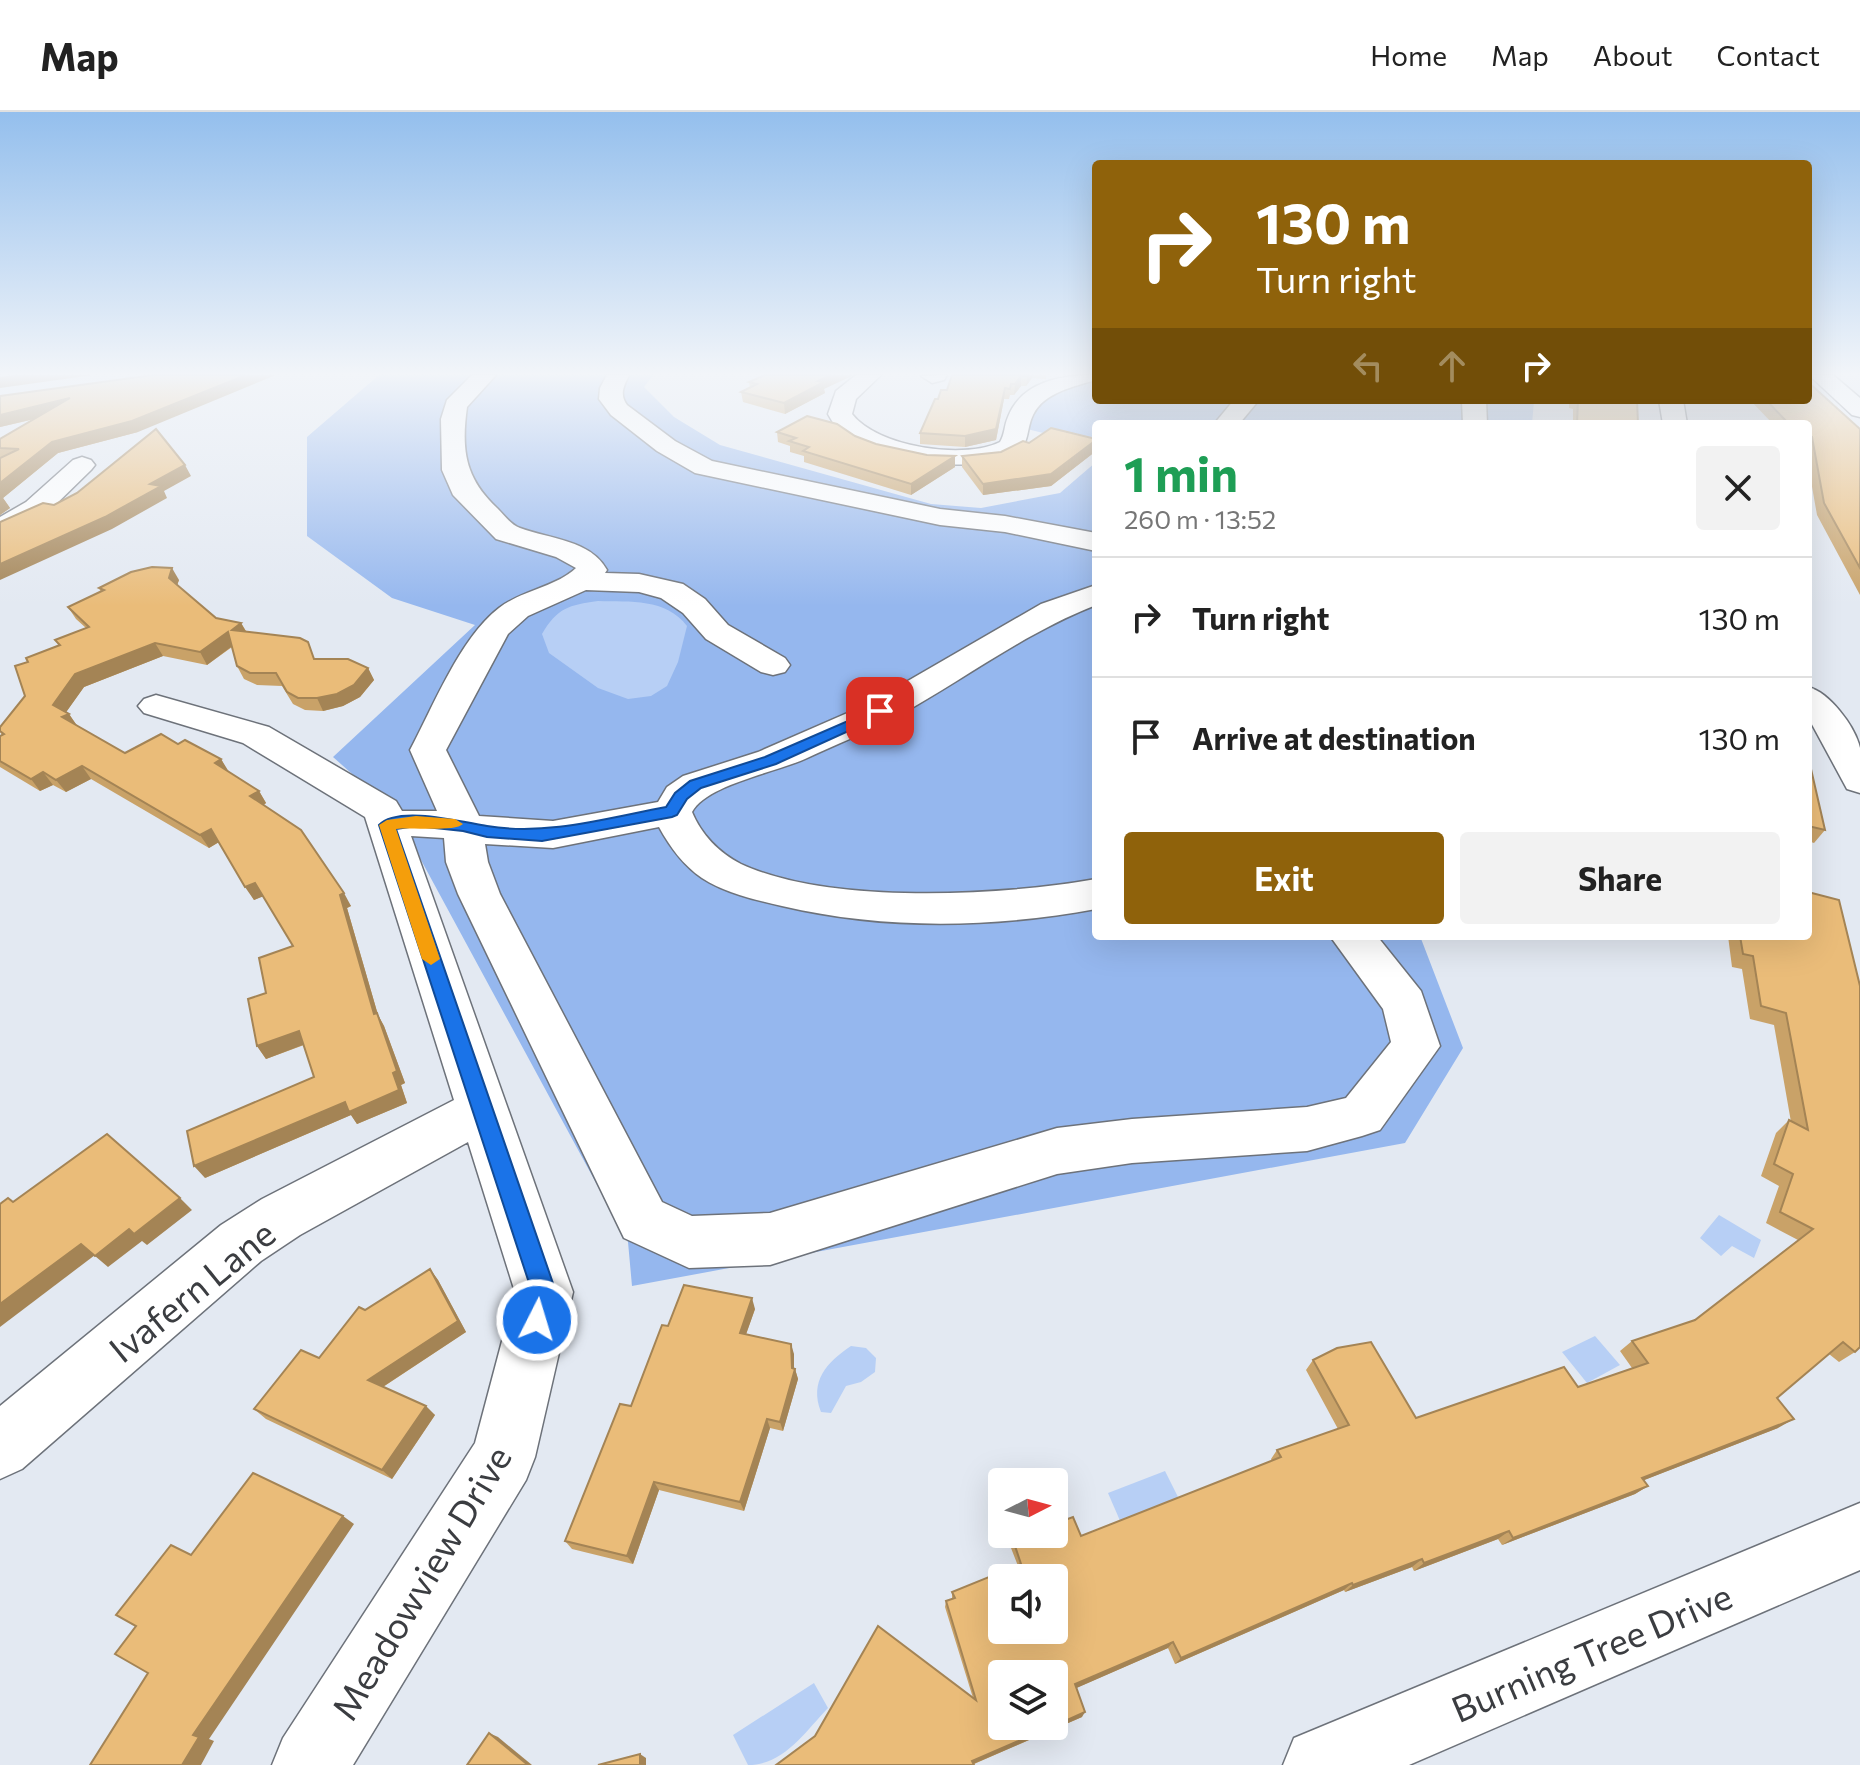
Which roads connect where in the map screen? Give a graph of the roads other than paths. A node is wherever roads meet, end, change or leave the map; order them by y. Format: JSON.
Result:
{"nodes":[{"id":1,"x":454,"y":452,"type":"edge"},
{"id":2,"x":677,"y":452,"type":"edge"},
{"id":3,"x":911,"y":452,"type":"edge"},
{"id":4,"x":998,"y":452,"type":"edge"},
{"id":5,"x":82,"y":465,"type":"dead end"},
{"id":6,"x":0,"y":528,"type":"edge"},
{"id":7,"x":1092,"y":541,"type":"edge"},
{"id":8,"x":583,"y":581,"type":"junction"},
{"id":9,"x":1092,"y":596,"type":"edge"},
{"id":10,"x":773,"y":665,"type":"dead end"},
{"id":11,"x":1812,"y":701,"type":"edge"},
{"id":12,"x":156,"y":706,"type":"dead end"},
{"id":13,"x":1860,"y":781,"type":"edge"},
{"id":14,"x":672,"y":812,"type":"junction"},
{"id":15,"x":387,"y":825,"type":"junction"},
{"id":16,"x":463,"y":825,"type":"junction"},
{"id":17,"x":1092,"y":895,"type":"edge"},
{"id":18,"x":1355,"y":940,"type":"edge"},
{"id":19,"x":481,"y":1110,"type":"junction"},
{"id":20,"x":0,"y":1447,"type":"edge"},
{"id":21,"x":1860,"y":1536,"type":"edge"},
{"id":22,"x":310,"y":1765,"type":"edge"},
{"id":23,"x":1321,"y":1765,"type":"edge"}],
"edges":[{"from":1,"to":8,"type":"street"},
{"from":2,"to":7,"type":"street"},
{"from":3,"to":4,"type":"street"},
{"from":5,"to":6,"type":"street"},
{"from":8,"to":10,"type":"street"},
{"from":8,"to":16,"type":"street"},
{"from":9,"to":14,"type":"street"},
{"from":11,"to":13,"type":"street"},
{"from":12,"to":15,"type":"street","name":"Meadowview Drive"},
{"from":14,"to":16,"type":"street"},
{"from":14,"to":17,"type":"street"},
{"from":15,"to":16,"type":"street"},
{"from":15,"to":19,"type":"street","name":"Meadowview Drive"},
{"from":16,"to":18,"type":"street"},
{"from":19,"to":20,"type":"street","name":"Ivafern Lane"},
{"from":19,"to":22,"type":"street","name":"Meadowview Drive"},
{"from":21,"to":23,"type":"street","name":"Burning Tree Drive"}]}
